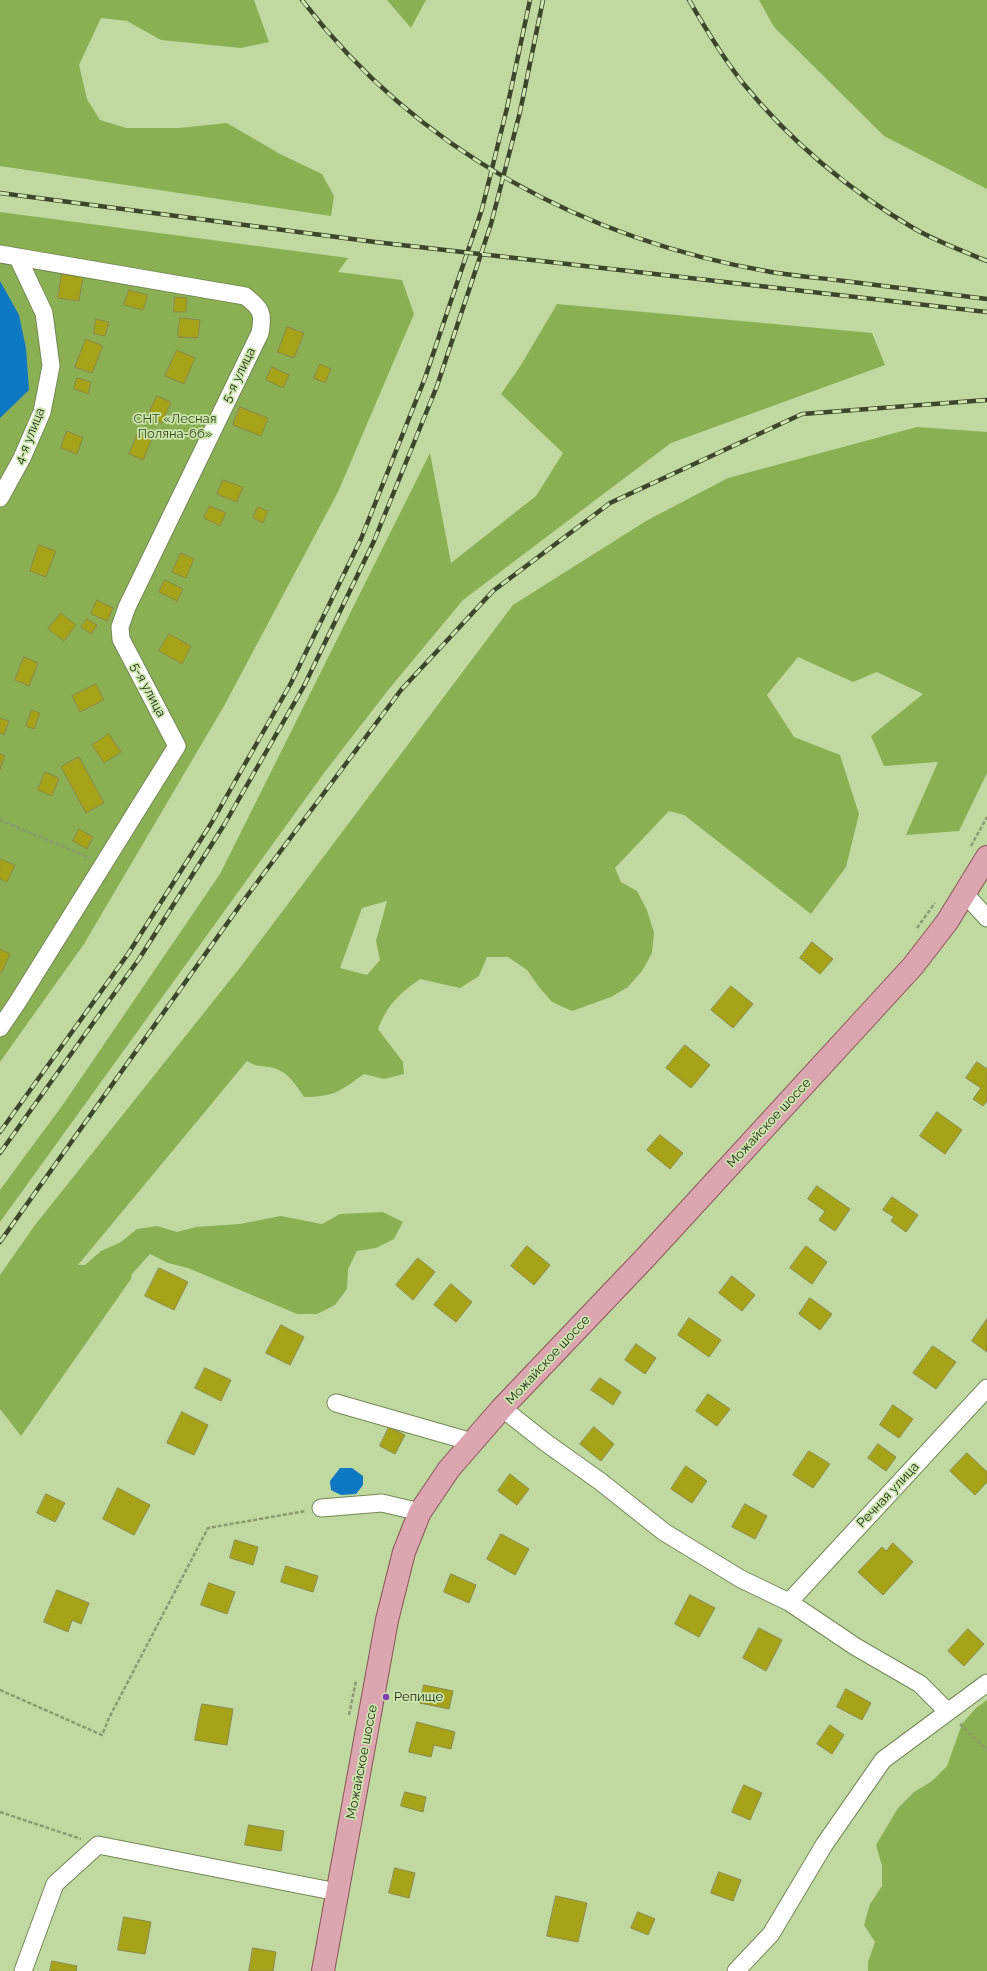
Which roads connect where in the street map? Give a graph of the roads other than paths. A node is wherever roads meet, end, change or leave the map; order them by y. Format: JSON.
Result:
{"nodes":[{"id":1,"x":0,"y":254,"type":"edge"},
{"id":2,"x":18,"y":258,"type":"junction"},
{"id":3,"x":0,"y":498,"type":"edge"},
{"id":4,"x":987,"y":857,"type":"edge"},
{"id":5,"x":965,"y":894,"type":"junction"},
{"id":6,"x":987,"y":918,"type":"edge"},
{"id":7,"x":0,"y":1028,"type":"edge"},
{"id":8,"x":987,"y":1388,"type":"edge"},
{"id":9,"x":336,"y":1403,"type":"dead end"},
{"id":10,"x":502,"y":1408,"type":"junction"},
{"id":11,"x":472,"y":1442,"type":"junction"},
{"id":12,"x":321,"y":1508,"type":"road end"},
{"id":13,"x":420,"y":1512,"type":"junction"},
{"id":14,"x":789,"y":1602,"type":"junction"},
{"id":15,"x":987,"y":1683,"type":"edge"},
{"id":16,"x":948,"y":1712,"type":"junction"},
{"id":17,"x":337,"y":1892,"type":"junction"},
{"id":18,"x":23,"y":1971,"type":"edge"},
{"id":19,"x":323,"y":1971,"type":"edge"},
{"id":20,"x":736,"y":1971,"type":"edge"}],
"edges":[{"from":1,"to":2,"type":"street"},
{"from":2,"to":3,"type":"street","name":"4-я улица"},
{"from":2,"to":7,"type":"street","name":"5-я улица"},
{"from":4,"to":5,"type":"main road","name":"Можайское шоссе"},
{"from":5,"to":6,"type":"street"},
{"from":5,"to":10,"type":"main road","name":"Можайское шоссе"},
{"from":8,"to":14,"type":"street","name":"Речная улица"},
{"from":9,"to":11,"type":"street"},
{"from":10,"to":11,"type":"main road","name":"Можайское шоссе"},
{"from":10,"to":14,"type":"street"},
{"from":11,"to":13,"type":"main road","name":"Можайское шоссе"},
{"from":12,"to":13,"type":"street"},
{"from":13,"to":17,"type":"main road","name":"Можайское шоссе"},
{"from":14,"to":16,"type":"street"},
{"from":15,"to":16,"type":"street"},
{"from":16,"to":20,"type":"street"},
{"from":17,"to":18,"type":"street"},
{"from":17,"to":19,"type":"main road","name":"Можайское шоссе"}]}
